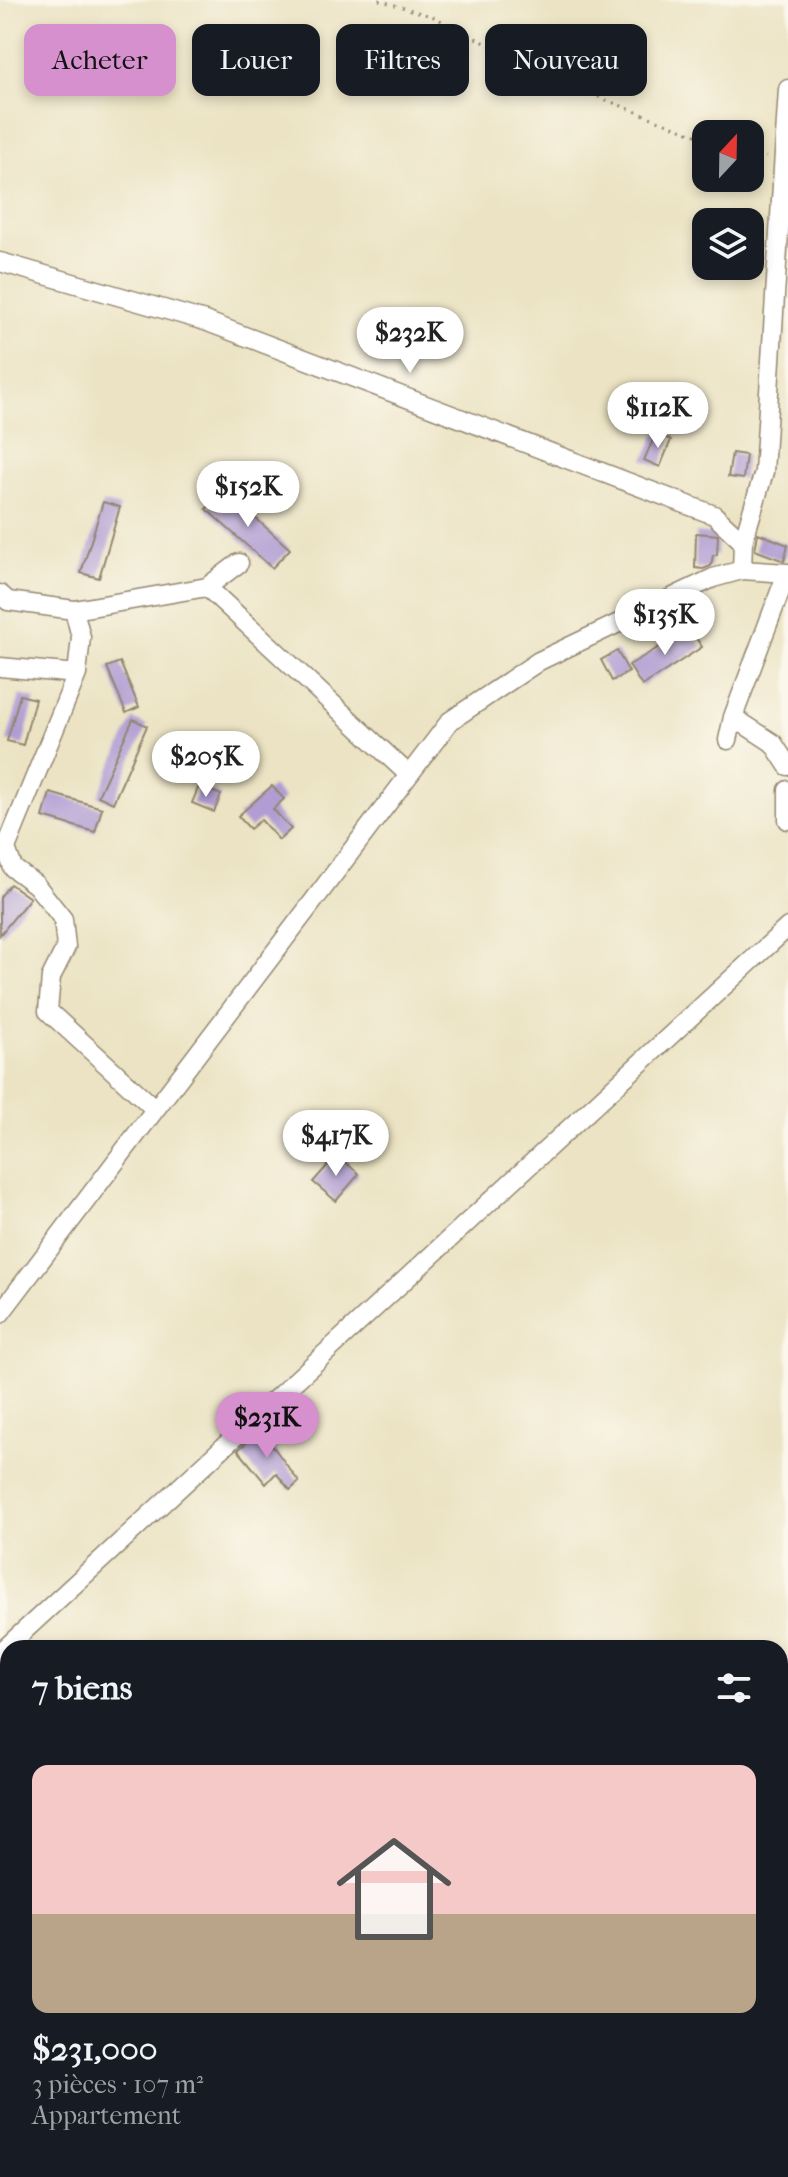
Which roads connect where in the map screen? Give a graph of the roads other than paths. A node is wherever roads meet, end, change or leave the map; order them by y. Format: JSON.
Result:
{"nodes":[{"id":1,"x":788,"y":89,"type":"edge"},
{"id":2,"x":786,"y":162,"type":"edge"},
{"id":3,"x":0,"y":262,"type":"edge"},
{"id":4,"x":748,"y":529,"type":"junction"},
{"id":5,"x":239,"y":563,"type":"dead end"},
{"id":6,"x":742,"y":570,"type":"junction"},
{"id":7,"x":787,"y":573,"type":"edge"},
{"id":8,"x":207,"y":587,"type":"junction"},
{"id":9,"x":0,"y":594,"type":"edge"},
{"id":10,"x":74,"y":610,"type":"junction"},
{"id":11,"x":0,"y":667,"type":"edge"},
{"id":12,"x":77,"y":674,"type":"junction"},
{"id":13,"x":733,"y":717,"type":"junction"},
{"id":14,"x":728,"y":740,"type":"dead end"},
{"id":15,"x":788,"y":766,"type":"edge"},
{"id":16,"x":408,"y":774,"type":"junction"},
{"id":17,"x":788,"y":790,"type":"edge"},
{"id":18,"x":788,"y":820,"type":"edge"},
{"id":19,"x":788,"y":927,"type":"edge"},
{"id":20,"x":155,"y":1109,"type":"junction"},
{"id":21,"x":0,"y":1314,"type":"edge"},
{"id":22,"x":14,"y":1640,"type":"edge"}],
"edges":[{"from":1,"to":2,"type":"street"},
{"from":2,"to":4,"type":"street"},
{"from":3,"to":4,"type":"street"},
{"from":4,"to":6,"type":"street"},
{"from":5,"to":8,"type":"street"},
{"from":6,"to":7,"type":"street"},
{"from":6,"to":16,"type":"street"},
{"from":7,"to":13,"type":"street"},
{"from":8,"to":10,"type":"street"},
{"from":8,"to":16,"type":"street"},
{"from":9,"to":10,"type":"street"},
{"from":10,"to":12,"type":"street"},
{"from":11,"to":12,"type":"street"},
{"from":12,"to":20,"type":"street"},
{"from":13,"to":14,"type":"street"},
{"from":13,"to":15,"type":"street"},
{"from":16,"to":20,"type":"street"},
{"from":17,"to":18,"type":"street"},
{"from":19,"to":22,"type":"street"},
{"from":20,"to":21,"type":"street"}]}
